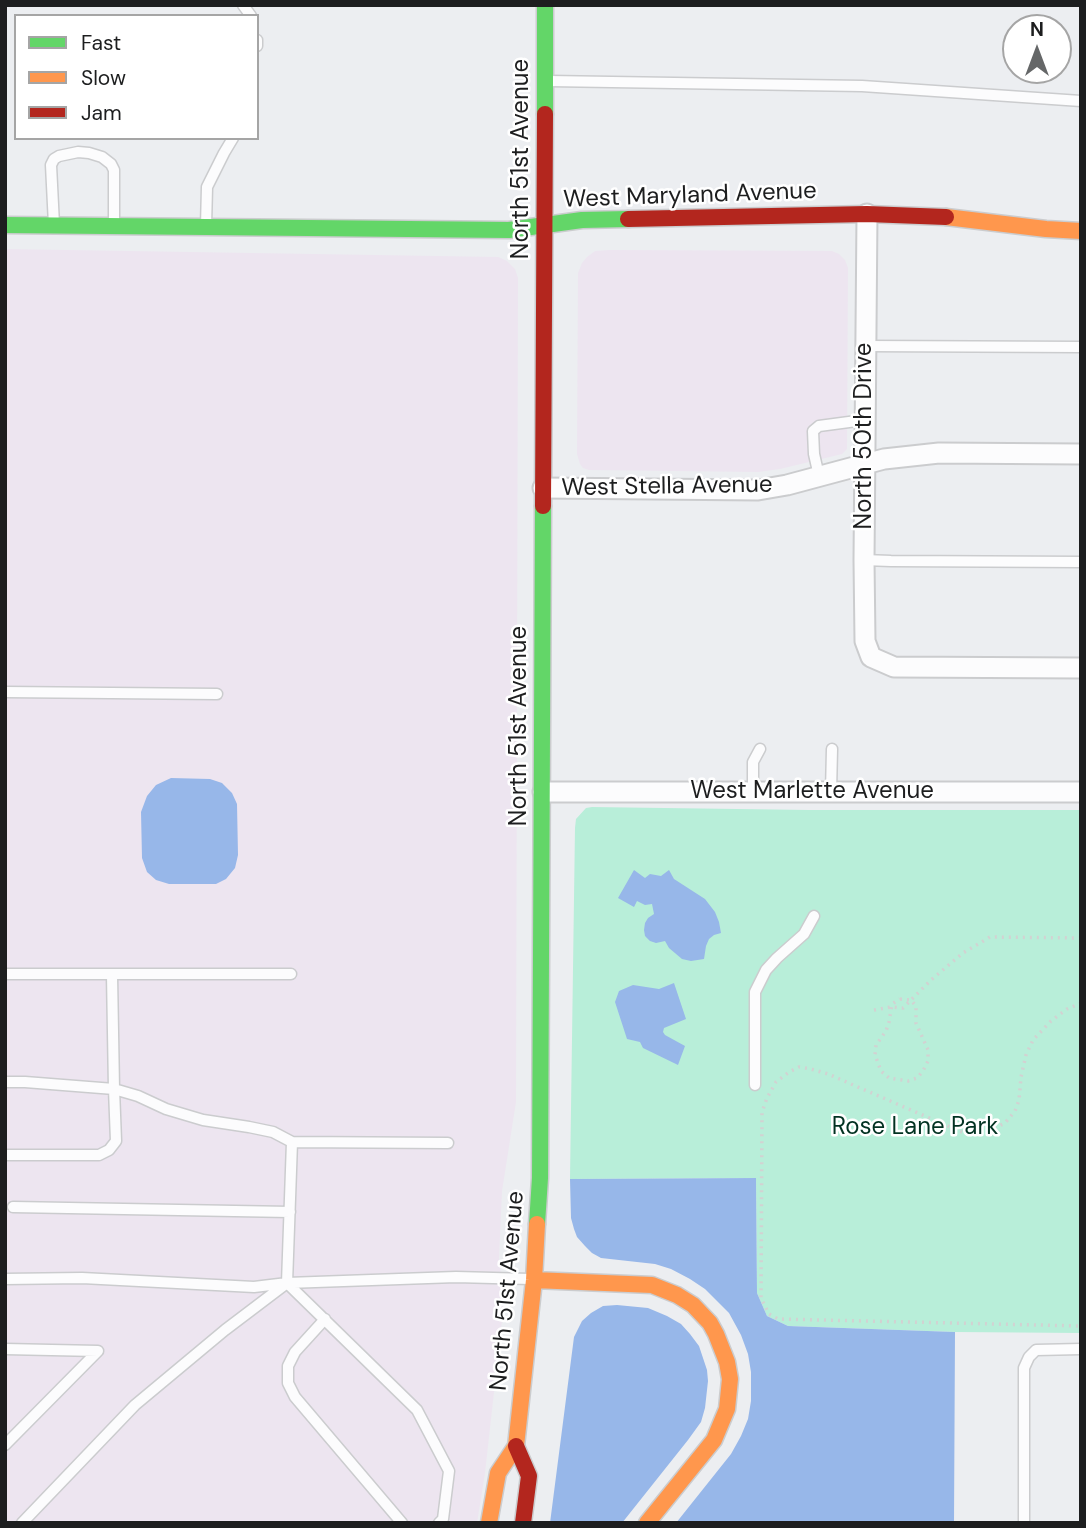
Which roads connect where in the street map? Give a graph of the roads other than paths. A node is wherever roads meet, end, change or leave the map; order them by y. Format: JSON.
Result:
{"nodes":[{"id":1,"x":545,"y":5,"type":"edge"},
{"id":2,"x":545,"y":81,"type":"junction"},
{"id":3,"x":1081,"y":102,"type":"edge"},
{"id":4,"x":232,"y":140,"type":"edge"},
{"id":5,"x":866,"y":214,"type":"junction"},
{"id":6,"x":545,"y":224,"type":"junction"},
{"id":7,"x":5,"y":225,"type":"edge"},
{"id":8,"x":54,"y":225,"type":"junction"},
{"id":9,"x":114,"y":226,"type":"junction"},
{"id":10,"x":206,"y":227,"type":"junction"},
{"id":11,"x":1081,"y":231,"type":"edge"},
{"id":12,"x":866,"y":346,"type":"junction"},
{"id":13,"x":1081,"y":347,"type":"edge"},
{"id":14,"x":864,"y":420,"type":"junction"},
{"id":15,"x":1081,"y":454,"type":"edge"},
{"id":16,"x":864,"y":464,"type":"junction"},
{"id":17,"x":819,"y":476,"type":"junction"},
{"id":18,"x":543,"y":488,"type":"junction"},
{"id":19,"x":864,"y":560,"type":"junction"},
{"id":20,"x":1081,"y":562,"type":"edge"},
{"id":21,"x":1081,"y":668,"type":"edge"},
{"id":22,"x":5,"y":692,"type":"edge"},
{"id":23,"x":217,"y":694,"type":"dead end"},
{"id":24,"x":760,"y":749,"type":"dead end"},
{"id":25,"x":832,"y":749,"type":"dead end"},
{"id":26,"x":543,"y":792,"type":"junction"},
{"id":27,"x":753,"y":792,"type":"junction"},
{"id":28,"x":831,"y":792,"type":"junction"},
{"id":29,"x":1081,"y":792,"type":"edge"},
{"id":30,"x":814,"y":916,"type":"dead end"},
{"id":31,"x":5,"y":974,"type":"edge"},
{"id":32,"x":292,"y":974,"type":"dead end"},
{"id":33,"x":112,"y":975,"type":"junction"},
{"id":34,"x":5,"y":1082,"type":"edge"},
{"id":35,"x":755,"y":1085,"type":"dead end"},
{"id":36,"x":114,"y":1089,"type":"junction"},
{"id":37,"x":292,"y":1142,"type":"junction"},
{"id":38,"x":448,"y":1143,"type":"dead end"},
{"id":39,"x":5,"y":1155,"type":"edge"},
{"id":40,"x":13,"y":1207,"type":"dead end"},
{"id":41,"x":290,"y":1212,"type":"junction"},
{"id":42,"x":5,"y":1279,"type":"edge"},
{"id":43,"x":534,"y":1280,"type":"junction"},
{"id":44,"x":287,"y":1283,"type":"junction"},
{"id":45,"x":325,"y":1319,"type":"junction"},
{"id":46,"x":5,"y":1349,"type":"edge"},
{"id":47,"x":1081,"y":1349,"type":"edge"},
{"id":48,"x":5,"y":1445,"type":"edge"},
{"id":49,"x":516,"y":1446,"type":"junction"},
{"id":50,"x":22,"y":1523,"type":"edge"},
{"id":51,"x":402,"y":1523,"type":"edge"},
{"id":52,"x":439,"y":1523,"type":"edge"},
{"id":53,"x":489,"y":1523,"type":"edge"},
{"id":54,"x":523,"y":1523,"type":"edge"},
{"id":55,"x":647,"y":1523,"type":"edge"},
{"id":56,"x":1024,"y":1523,"type":"edge"}],
"edges":[{"from":1,"to":2,"type":"main road","name":"North 51st Avenue"},
{"from":2,"to":3,"type":"lane"},
{"from":2,"to":6,"type":"main road","name":"North 51st Avenue"},
{"from":4,"to":10,"type":"lane"},
{"from":5,"to":6,"type":"main road","name":"West Maryland Avenue"},
{"from":5,"to":11,"type":"main road","name":"West Maryland Avenue"},
{"from":5,"to":12,"type":"street","name":"North 50th Drive"},
{"from":6,"to":10,"type":"main road","name":"West Maryland Avenue"},
{"from":6,"to":18,"type":"main road","name":"North 51st Avenue"},
{"from":7,"to":8,"type":"main road","name":"West Maryland Avenue"},
{"from":8,"to":9,"type":"main road","name":"West Maryland Avenue"},
{"from":8,"to":9,"type":"lane"},
{"from":9,"to":10,"type":"main road","name":"West Maryland Avenue"},
{"from":12,"to":13,"type":"lane"},
{"from":12,"to":14,"type":"street","name":"North 50th Drive"},
{"from":14,"to":16,"type":"street","name":"North 50th Drive"},
{"from":14,"to":17,"type":"lane"},
{"from":15,"to":16,"type":"street","name":"West Stella Avenue"},
{"from":16,"to":17,"type":"street","name":"West Stella Avenue"},
{"from":16,"to":19,"type":"street","name":"North 50th Drive"},
{"from":17,"to":18,"type":"street","name":"West Stella Avenue"},
{"from":18,"to":26,"type":"main road","name":"North 51st Avenue"},
{"from":19,"to":20,"type":"lane"},
{"from":19,"to":21,"type":"street","name":"North 50th Drive"},
{"from":22,"to":23,"type":"lane"},
{"from":24,"to":27,"type":"lane"},
{"from":25,"to":28,"type":"lane"},
{"from":26,"to":27,"type":"street","name":"West Marlette Avenue"},
{"from":26,"to":43,"type":"main road","name":"North 51st Avenue"},
{"from":27,"to":28,"type":"street","name":"West Marlette Avenue"},
{"from":28,"to":29,"type":"street","name":"West Marlette Avenue"},
{"from":30,"to":35,"type":"lane"},
{"from":31,"to":33,"type":"lane"},
{"from":32,"to":33,"type":"lane"},
{"from":33,"to":36,"type":"lane"},
{"from":34,"to":36,"type":"lane"},
{"from":36,"to":37,"type":"lane"},
{"from":36,"to":39,"type":"lane"},
{"from":37,"to":38,"type":"lane"},
{"from":37,"to":41,"type":"lane"},
{"from":40,"to":41,"type":"lane"},
{"from":41,"to":44,"type":"lane"},
{"from":42,"to":44,"type":"lane"},
{"from":43,"to":44,"type":"lane"},
{"from":43,"to":49,"type":"main road","name":"North 51st Avenue"},
{"from":43,"to":55,"type":"main road"},
{"from":44,"to":45,"type":"lane"},
{"from":44,"to":50,"type":"lane"},
{"from":45,"to":51,"type":"lane"},
{"from":45,"to":52,"type":"lane"},
{"from":46,"to":48,"type":"lane"},
{"from":47,"to":56,"type":"lane"},
{"from":49,"to":53,"type":"main road","name":"North 51st Avenue"},
{"from":49,"to":54,"type":"main road","name":"North 51st Avenue"}]}
